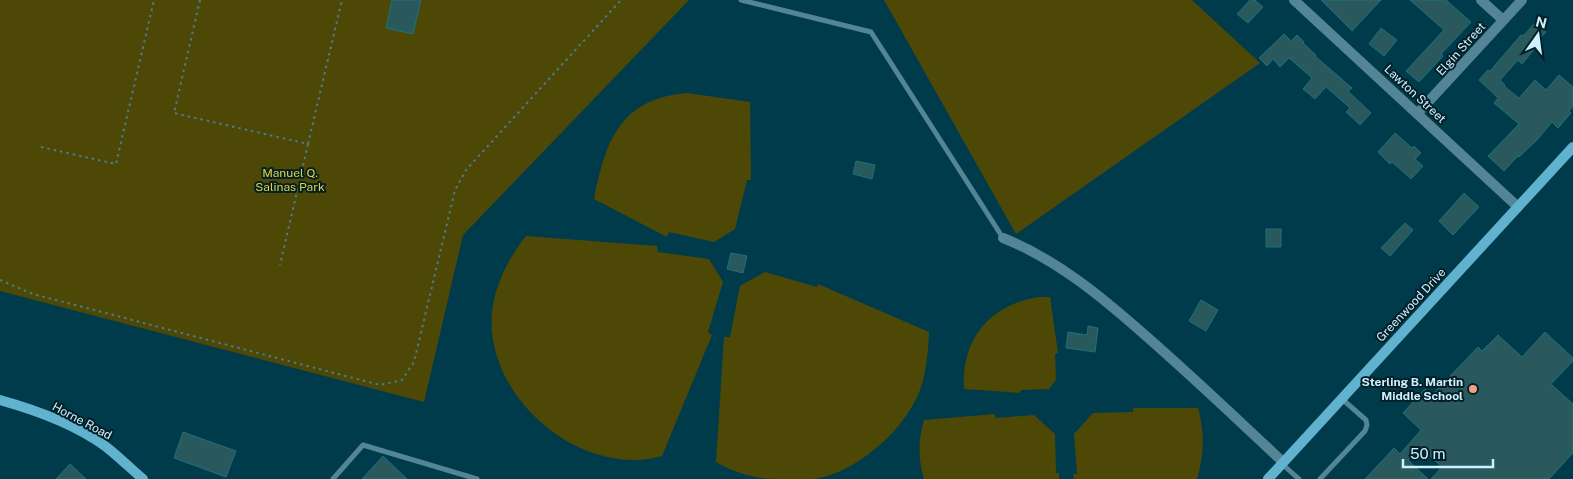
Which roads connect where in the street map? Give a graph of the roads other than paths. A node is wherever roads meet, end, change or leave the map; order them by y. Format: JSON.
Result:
{"nodes":[{"id":1,"x":741,"y":0,"type":"edge"},
{"id":2,"x":1294,"y":0,"type":"edge"},
{"id":3,"x":1481,"y":0,"type":"edge"},
{"id":4,"x":1522,"y":0,"type":"edge"},
{"id":5,"x":1503,"y":20,"type":"junction"},
{"id":6,"x":1417,"y":114,"type":"junction"},
{"id":7,"x":1573,"y":147,"type":"edge"},
{"id":8,"x":1518,"y":207,"type":"junction"},
{"id":9,"x":1004,"y":238,"type":"joint"},
{"id":10,"x":1342,"y":399,"type":"junction"},
{"id":11,"x":0,"y":400,"type":"edge"},
{"id":12,"x":1282,"y":463,"type":"junction"},
{"id":13,"x":143,"y":479,"type":"edge"},
{"id":14,"x":333,"y":479,"type":"edge"},
{"id":15,"x":477,"y":479,"type":"edge"},
{"id":16,"x":1268,"y":479,"type":"edge"},
{"id":17,"x":1299,"y":479,"type":"edge"},
{"id":18,"x":1320,"y":479,"type":"edge"}],
"edges":[{"from":1,"to":9,"type":"lane"},
{"from":2,"to":6,"type":"street","name":"Lawton Street"},
{"from":3,"to":5,"type":"street"},
{"from":4,"to":5,"type":"street","name":"Elgin Street"},
{"from":5,"to":6,"type":"street","name":"Elgin Street"},
{"from":6,"to":8,"type":"street","name":"Lawton Street"},
{"from":7,"to":8,"type":"main road","name":"Greenwood Drive"},
{"from":8,"to":10,"type":"main road","name":"Greenwood Drive"},
{"from":9,"to":12,"type":"street"},
{"from":10,"to":12,"type":"main road","name":"Greenwood Drive"},
{"from":10,"to":18,"type":"lane"},
{"from":11,"to":13,"type":"main road","name":"Horne Road"},
{"from":12,"to":16,"type":"main road","name":"Greenwood Drive"},
{"from":12,"to":17,"type":"lane"},
{"from":14,"to":15,"type":"lane"}]}
